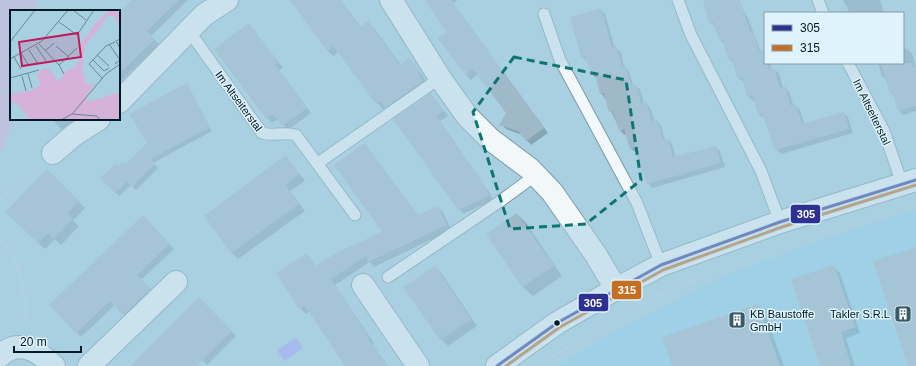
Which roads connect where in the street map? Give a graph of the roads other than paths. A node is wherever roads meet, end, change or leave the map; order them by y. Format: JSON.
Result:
{"nodes":[{"id":1,"x":227,"y":0,"type":"edge"},
{"id":2,"x":391,"y":0,"type":"edge"},
{"id":3,"x":678,"y":0,"type":"edge"},
{"id":4,"x":818,"y":0,"type":"edge"},
{"id":5,"x":823,"y":12,"type":"edge"},
{"id":6,"x":544,"y":14,"type":"dead end"},
{"id":7,"x":189,"y":31,"type":"junction"},
{"id":8,"x":849,"y":64,"type":"edge"},
{"id":9,"x":440,"y":78,"type":"junction"},
{"id":10,"x":120,"y":101,"type":"edge"},
{"id":11,"x":97,"y":120,"type":"edge"},
{"id":12,"x":54,"y":153,"type":"road end"},
{"id":13,"x":318,"y":163,"type":"junction"},
{"id":14,"x":536,"y":175,"type":"junction"},
{"id":15,"x":909,"y":182,"type":"edge"},
{"id":16,"x":354,"y":215,"type":"dead end"},
{"id":17,"x":780,"y":222,"type":"junction"},
{"id":18,"x":661,"y":265,"type":"junction"},
{"id":19,"x":388,"y":277,"type":"dead end"},
{"id":20,"x":176,"y":282,"type":"dead end"},
{"id":21,"x":363,"y":285,"type":"dead end"},
{"id":22,"x":616,"y":289,"type":"junction"},
{"id":23,"x":0,"y":356,"type":"edge"},
{"id":24,"x":54,"y":366,"type":"edge"},
{"id":25,"x":89,"y":366,"type":"edge"},
{"id":26,"x":418,"y":366,"type":"edge"},
{"id":27,"x":497,"y":366,"type":"edge"}],
"edges":[{"from":1,"to":7,"type":"street"},
{"from":2,"to":9,"type":"street"},
{"from":3,"to":17,"type":"lane"},
{"from":4,"to":5,"type":"lane"},
{"from":6,"to":18,"type":"lane"},
{"from":7,"to":10,"type":"street"},
{"from":7,"to":13,"type":"lane","name":"Im Altseiterstal"},
{"from":8,"to":15,"type":"lane","name":"Im Altseiterstal"},
{"from":9,"to":13,"type":"lane"},
{"from":9,"to":14,"type":"street"},
{"from":11,"to":12,"type":"street"},
{"from":13,"to":16,"type":"lane","name":"Im Altseiterstal"},
{"from":14,"to":19,"type":"lane"},
{"from":14,"to":22,"type":"street"},
{"from":15,"to":17,"type":"street","name":"Im Altseiterstal"},
{"from":17,"to":18,"type":"street","name":"Im Altseiterstal"},
{"from":18,"to":22,"type":"street","name":"Im Altseiterstal"},
{"from":20,"to":25,"type":"street"},
{"from":21,"to":26,"type":"street"},
{"from":22,"to":27,"type":"street","name":"Im Altseiterstal"},
{"from":23,"to":24,"type":"street"}]}
